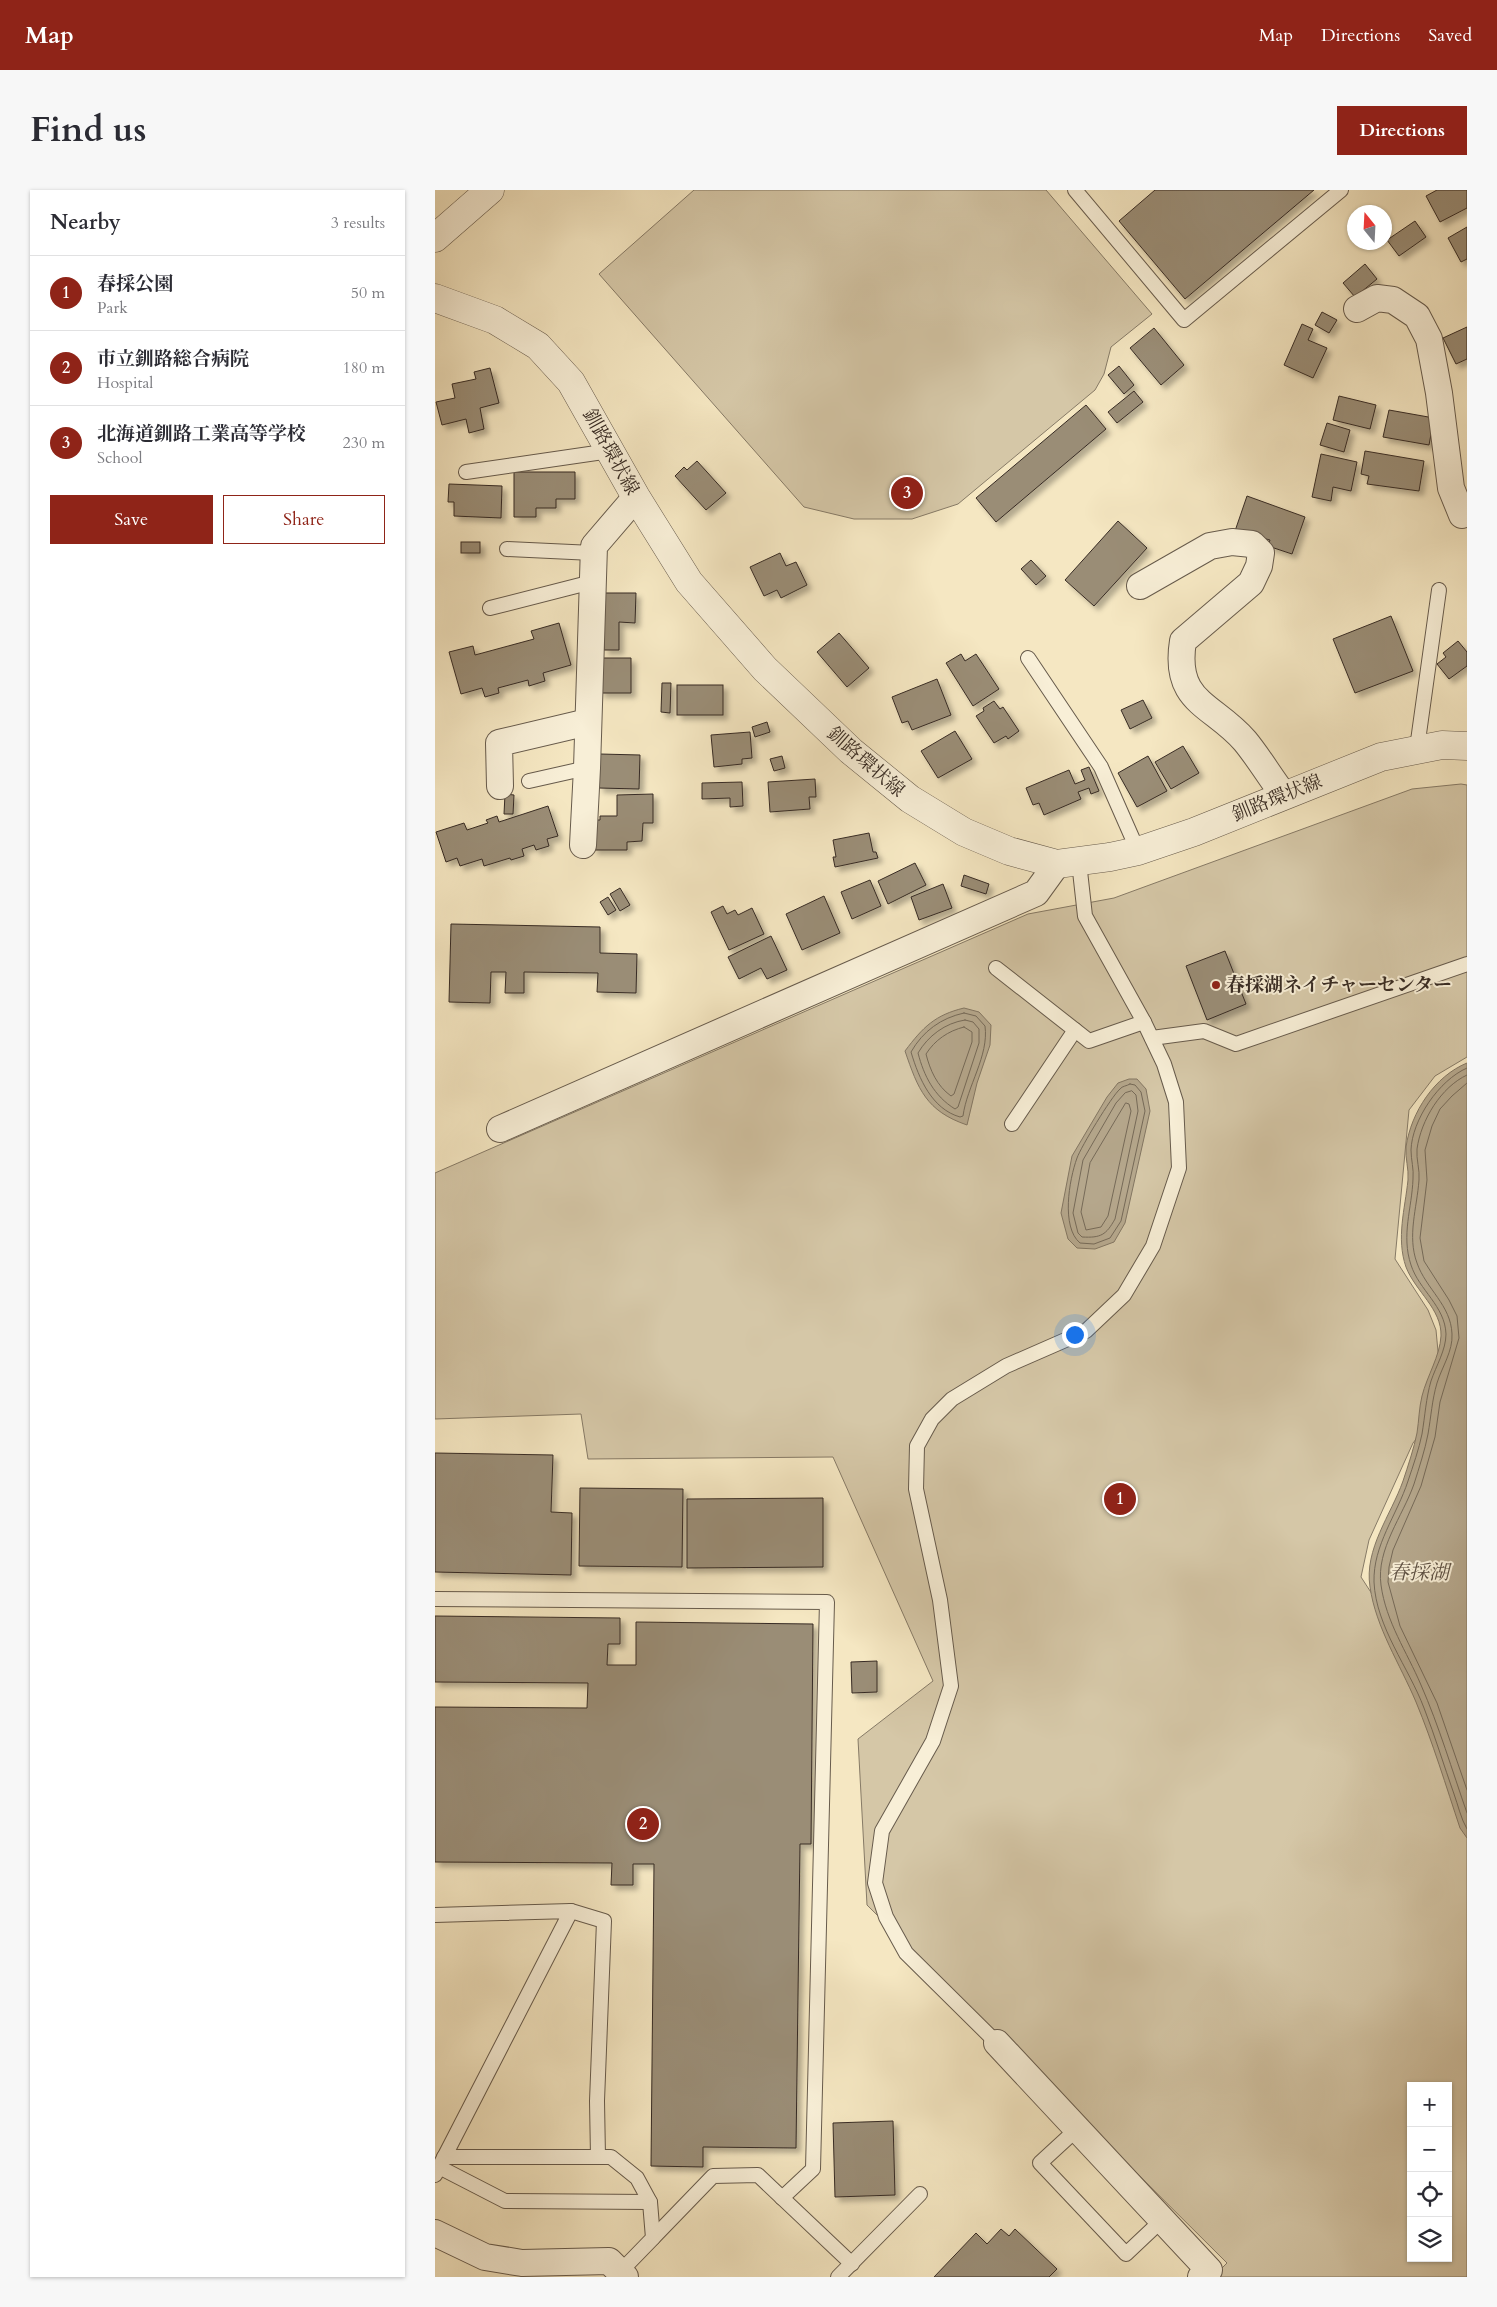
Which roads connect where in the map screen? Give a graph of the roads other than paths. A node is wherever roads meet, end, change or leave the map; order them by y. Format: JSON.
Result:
{"nodes":[{"id":1,"x":491,"y":190,"type":"edge"},
{"id":2,"x":1075,"y":190,"type":"edge"},
{"id":3,"x":1341,"y":190,"type":"edge"},
{"id":4,"x":435,"y":238,"type":"edge"},
{"id":5,"x":435,"y":298,"type":"edge"},
{"id":6,"x":1357,"y":309,"type":"dead end"},
{"id":7,"x":610,"y":451,"type":"junction"},
{"id":8,"x":466,"y":472,"type":"dead end"},
{"id":9,"x":636,"y":497,"type":"junction"},
{"id":10,"x":1467,"y":512,"type":"edge"},
{"id":11,"x":507,"y":549,"type":"dead end"},
{"id":12,"x":593,"y":553,"type":"junction"},
{"id":13,"x":592,"y":582,"type":"junction"},
{"id":14,"x":1140,"y":586,"type":"dead end"},
{"id":15,"x":1439,"y":590,"type":"dead end"},
{"id":16,"x":491,"y":608,"type":"dead end"},
{"id":17,"x":1028,"y":658,"type":"dead end"},
{"id":18,"x":587,"y":722,"type":"junction"},
{"id":19,"x":1467,"y":746,"type":"edge"},
{"id":20,"x":1417,"y":748,"type":"junction"},
{"id":21,"x":587,"y":768,"type":"junction"},
{"id":22,"x":529,"y":781,"type":"dead end"},
{"id":23,"x":500,"y":786,"type":"dead end"},
{"id":24,"x":1283,"y":794,"type":"junction"},
{"id":25,"x":583,"y":845,"type":"dead end"},
{"id":26,"x":1138,"y":851,"type":"junction"},
{"id":27,"x":1068,"y":863,"type":"junction"},
{"id":28,"x":1467,"y":964,"type":"edge"},
{"id":29,"x":996,"y":968,"type":"dead end"},
{"id":30,"x":1144,"y":1022,"type":"junction"},
{"id":31,"x":1075,"y":1030,"type":"junction"},
{"id":32,"x":1152,"y":1038,"type":"junction"},
{"id":33,"x":1012,"y":1124,"type":"dead end"},
{"id":34,"x":500,"y":1128,"type":"dead end"},
{"id":35,"x":435,"y":1600,"type":"edge"},
{"id":36,"x":571,"y":1911,"type":"junction"},
{"id":37,"x":435,"y":1915,"type":"edge"},
{"id":38,"x":997,"y":2043,"type":"joint"},
{"id":39,"x":1077,"y":2129,"type":"junction"},
{"id":40,"x":598,"y":2157,"type":"junction"},
{"id":41,"x":439,"y":2166,"type":"edge"},
{"id":42,"x":920,"y":2194,"type":"dead end"},
{"id":43,"x":782,"y":2198,"type":"junction"},
{"id":44,"x":650,"y":2202,"type":"junction"},
{"id":45,"x":1163,"y":2220,"type":"junction"},
{"id":46,"x":435,"y":2233,"type":"edge"},
{"id":47,"x":653,"y":2238,"type":"junction"},
{"id":48,"x":852,"y":2264,"type":"junction"},
{"id":49,"x":623,"y":2274,"type":"edge"},
{"id":50,"x":1208,"y":2275,"type":"edge"},
{"id":51,"x":838,"y":2277,"type":"edge"}],
"edges":[{"from":1,"to":4,"type":"street"},
{"from":2,"to":3,"type":"lane"},
{"from":5,"to":7,"type":"street","name":"釧路環状線"},
{"from":6,"to":10,"type":"street"},
{"from":7,"to":8,"type":"lane"},
{"from":7,"to":9,"type":"street","name":"釧路環状線"},
{"from":9,"to":12,"type":"street"},
{"from":9,"to":27,"type":"street","name":"釧路環状線"},
{"from":11,"to":12,"type":"lane"},
{"from":12,"to":13,"type":"street"},
{"from":13,"to":16,"type":"lane"},
{"from":13,"to":18,"type":"street"},
{"from":14,"to":24,"type":"street"},
{"from":15,"to":20,"type":"lane"},
{"from":17,"to":26,"type":"lane"},
{"from":18,"to":21,"type":"street"},
{"from":18,"to":23,"type":"street"},
{"from":19,"to":20,"type":"street","name":"釧路環状線"},
{"from":20,"to":24,"type":"street","name":"釧路環状線"},
{"from":21,"to":22,"type":"lane"},
{"from":21,"to":25,"type":"street"},
{"from":24,"to":26,"type":"street","name":"釧路環状線"},
{"from":26,"to":27,"type":"street","name":"釧路環状線"},
{"from":27,"to":30,"type":"lane"},
{"from":27,"to":34,"type":"street"},
{"from":28,"to":32,"type":"lane"},
{"from":29,"to":31,"type":"lane"},
{"from":30,"to":31,"type":"lane"},
{"from":30,"to":32,"type":"lane"},
{"from":31,"to":33,"type":"lane"},
{"from":32,"to":38,"type":"lane"},
{"from":35,"to":43,"type":"lane"},
{"from":36,"to":37,"type":"lane"},
{"from":36,"to":40,"type":"lane"},
{"from":36,"to":41,"type":"lane"},
{"from":38,"to":39,"type":"street"},
{"from":39,"to":45,"type":"street"},
{"from":39,"to":45,"type":"lane"},
{"from":40,"to":41,"type":"lane"},
{"from":40,"to":44,"type":"lane"},
{"from":41,"to":44,"type":"lane"},
{"from":42,"to":48,"type":"lane"},
{"from":43,"to":47,"type":"lane"},
{"from":43,"to":48,"type":"lane"},
{"from":44,"to":47,"type":"lane"},
{"from":45,"to":50,"type":"street"},
{"from":46,"to":49,"type":"street"},
{"from":47,"to":49,"type":"lane"},
{"from":48,"to":51,"type":"lane"}]}
